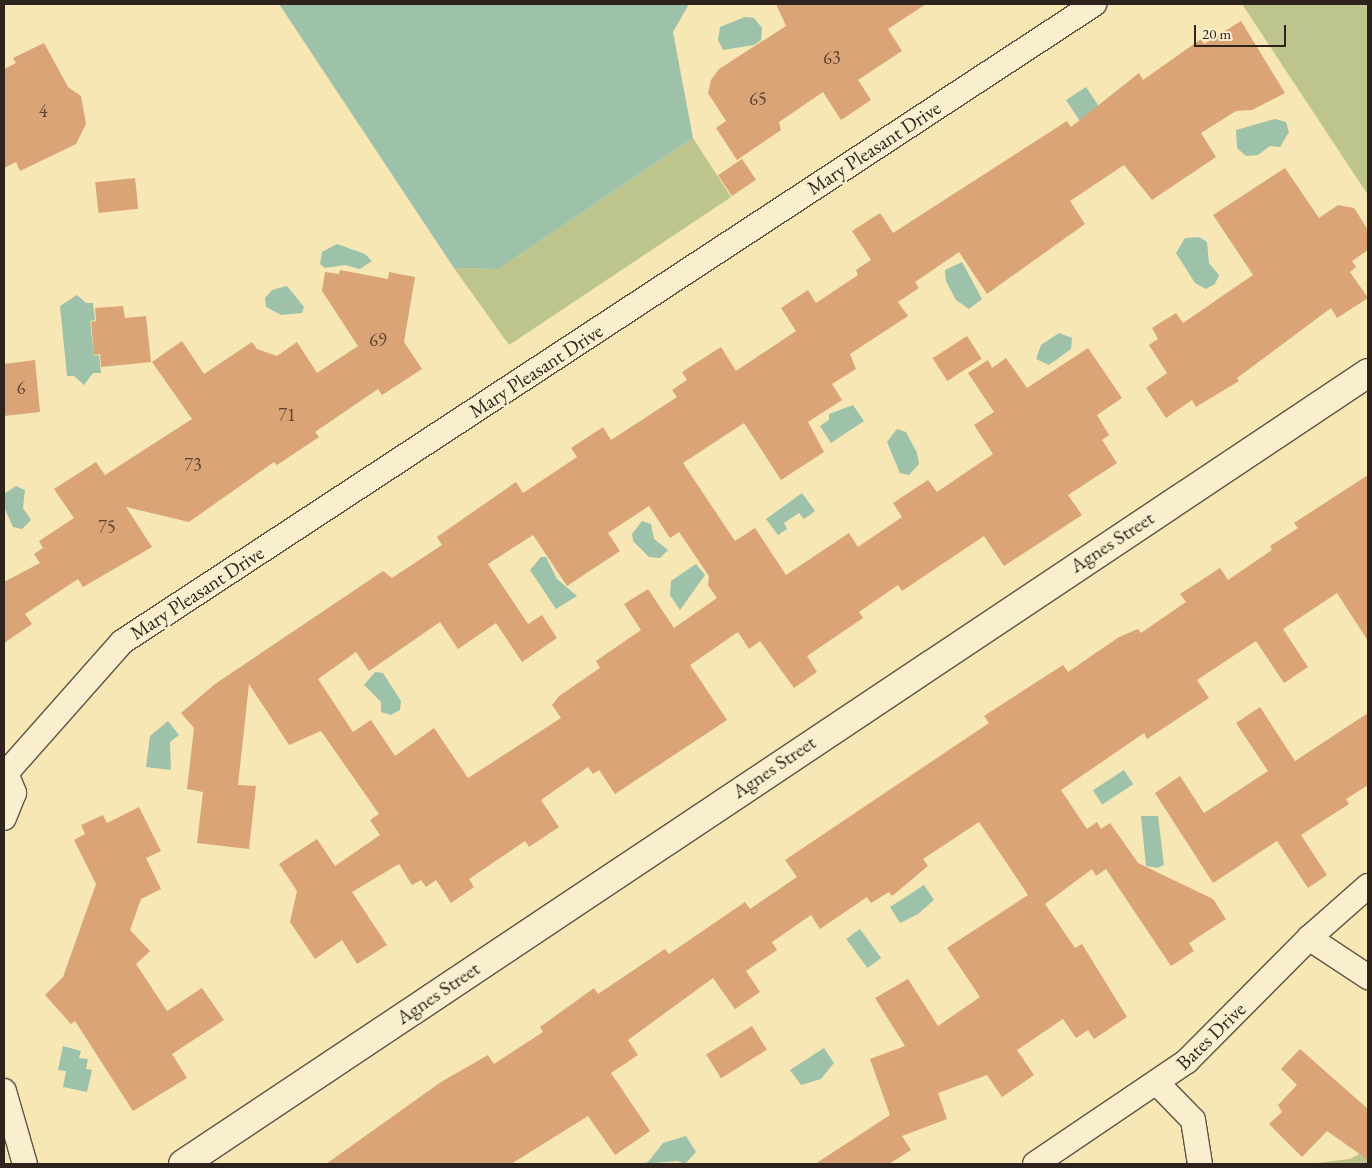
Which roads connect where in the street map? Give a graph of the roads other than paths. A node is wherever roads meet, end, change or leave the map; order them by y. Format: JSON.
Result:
{"nodes":[{"id":1,"x":1094,"y":4,"type":"edge"},
{"id":2,"x":1368,"y":373,"type":"edge"},
{"id":3,"x":6,"y":770,"type":"edge"},
{"id":4,"x":4,"y":818,"type":"edge"},
{"id":5,"x":1368,"y":886,"type":"edge"},
{"id":6,"x":1309,"y":938,"type":"junction"},
{"id":7,"x":1368,"y":977,"type":"edge"},
{"id":8,"x":1158,"y":1084,"type":"junction"},
{"id":9,"x":4,"y":1091,"type":"edge"},
{"id":10,"x":25,"y":1164,"type":"edge"},
{"id":11,"x":183,"y":1164,"type":"edge"},
{"id":12,"x":1035,"y":1164,"type":"edge"},
{"id":13,"x":1200,"y":1164,"type":"edge"}],
"edges":[{"from":1,"to":3,"type":"street","name":"Mary Pleasant Drive"},
{"from":2,"to":11,"type":"street","name":"Agnes Street"},
{"from":3,"to":4,"type":"street"},
{"from":5,"to":6,"type":"street","name":"Bates Drive"},
{"from":6,"to":7,"type":"street"},
{"from":6,"to":8,"type":"street","name":"Bates Drive"},
{"from":8,"to":12,"type":"street","name":"Bates Drive"},
{"from":8,"to":13,"type":"street"},
{"from":9,"to":10,"type":"street"}]}
